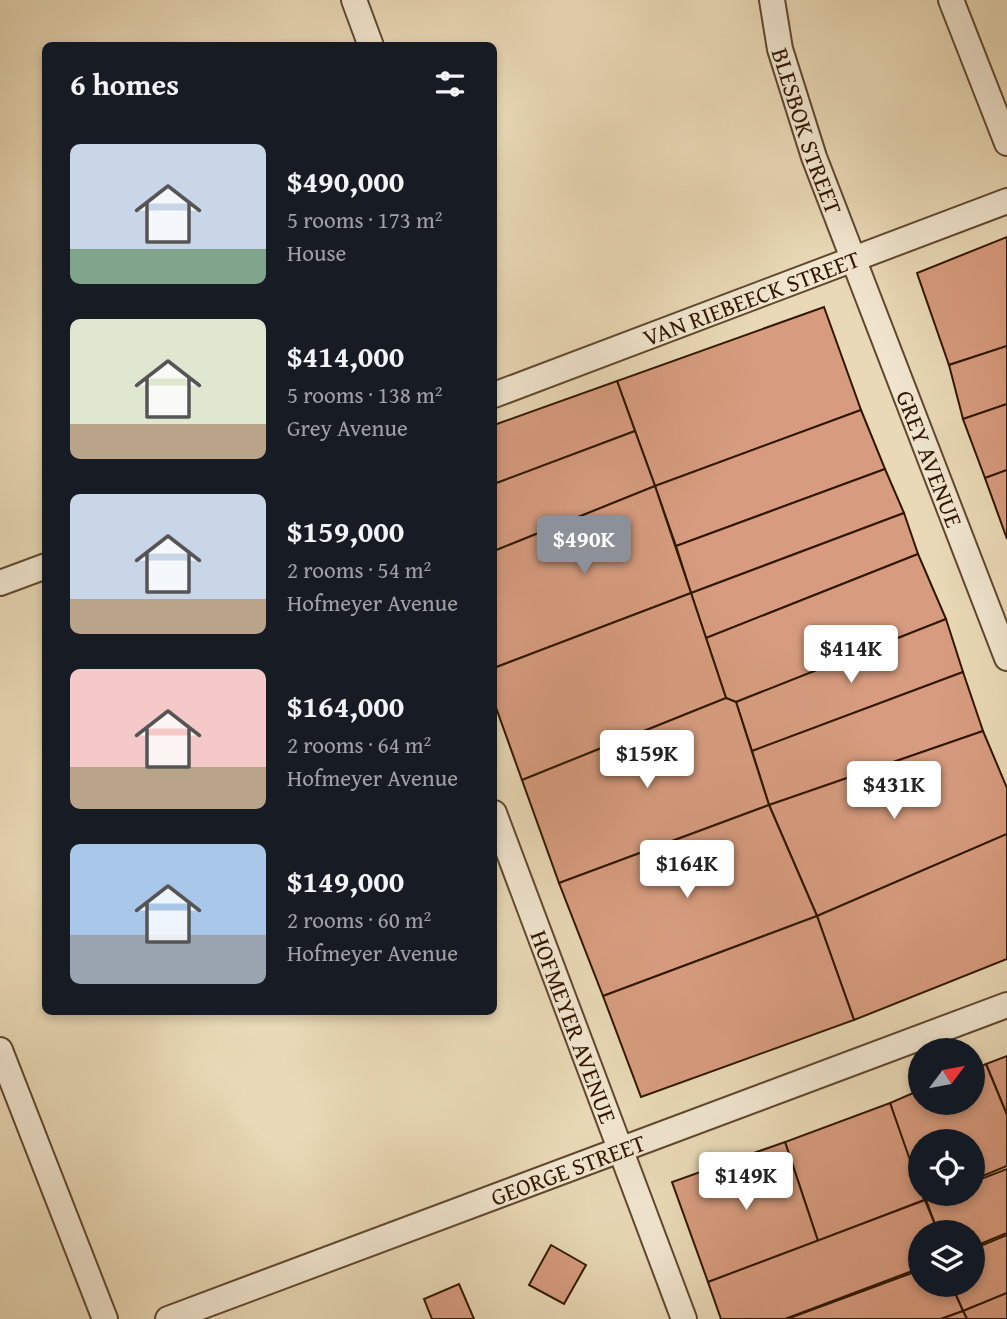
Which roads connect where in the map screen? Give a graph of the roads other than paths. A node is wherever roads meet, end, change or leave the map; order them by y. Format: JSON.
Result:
{"nodes":[{"id":1,"x":354,"y":0,"type":"edge"},
{"id":2,"x":772,"y":0,"type":"edge"},
{"id":3,"x":951,"y":0,"type":"edge"},
{"id":4,"x":370,"y":42,"type":"edge"},
{"id":5,"x":999,"y":96,"type":"edge"},
{"id":6,"x":1007,"y":143,"type":"edge"},
{"id":7,"x":1007,"y":201,"type":"edge"},
{"id":8,"x":853,"y":260,"type":"junction"},
{"id":9,"x":497,"y":389,"type":"edge"},
{"id":10,"x":42,"y":567,"type":"edge"},
{"id":11,"x":0,"y":583,"type":"edge"},
{"id":12,"x":1007,"y":658,"type":"edge"},
{"id":13,"x":497,"y":821,"type":"edge"},
{"id":14,"x":1007,"y":1004,"type":"edge"},
{"id":15,"x":0,"y":1050,"type":"edge"},
{"id":16,"x":620,"y":1150,"type":"junction"},
{"id":17,"x":105,"y":1319,"type":"edge"},
{"id":18,"x":168,"y":1319,"type":"edge"},
{"id":19,"x":684,"y":1319,"type":"edge"}],
"edges":[{"from":1,"to":4,"type":"street"},
{"from":2,"to":8,"type":"street","name":"BLESBOK STREET"},
{"from":3,"to":5,"type":"street"},
{"from":5,"to":6,"type":"street"},
{"from":7,"to":8,"type":"street","name":"VAN RIEBEECK STREET"},
{"from":8,"to":9,"type":"street","name":"VAN RIEBEECK STREET"},
{"from":8,"to":12,"type":"street","name":"GREY AVENUE"},
{"from":10,"to":11,"type":"street"},
{"from":13,"to":16,"type":"street","name":"HOFMEYER AVENUE"},
{"from":14,"to":16,"type":"street","name":"GEORGE STREET"},
{"from":15,"to":17,"type":"street"},
{"from":16,"to":18,"type":"street","name":"GEORGE STREET"},
{"from":16,"to":19,"type":"street","name":"HOFMEYER AVENUE"}]}
